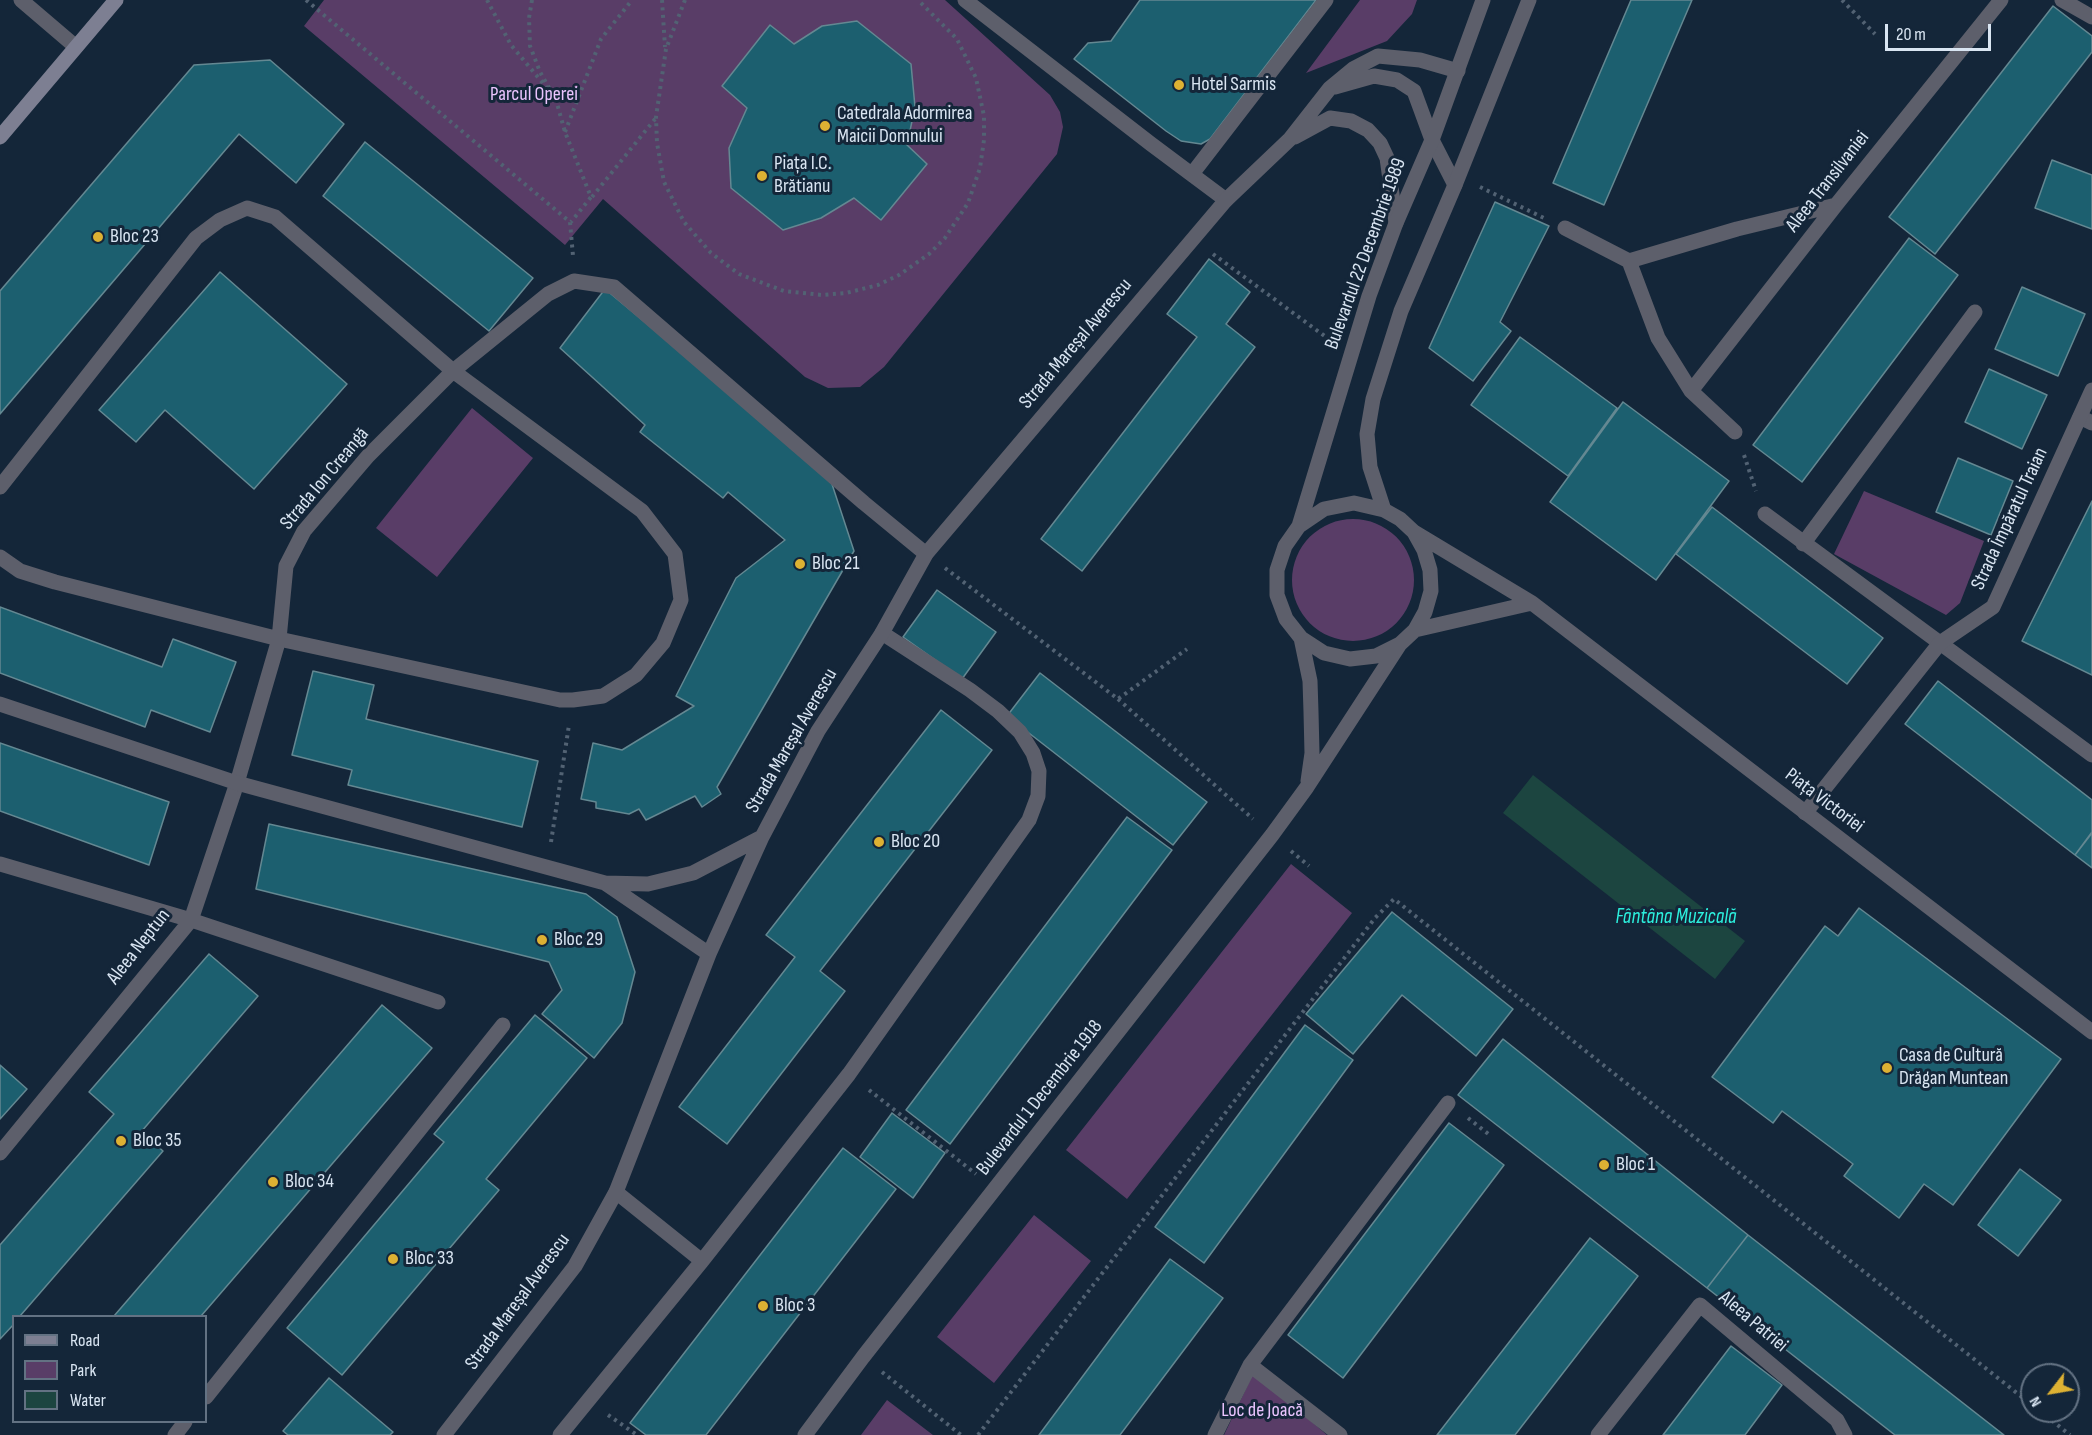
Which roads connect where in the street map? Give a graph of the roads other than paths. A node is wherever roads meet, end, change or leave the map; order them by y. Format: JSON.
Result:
{"nodes":[{"id":1,"x":21,"y":0,"type":"edge"},
{"id":2,"x":116,"y":0,"type":"edge"},
{"id":3,"x":965,"y":0,"type":"edge"},
{"id":4,"x":1326,"y":0,"type":"edge"},
{"id":5,"x":1483,"y":0,"type":"edge"},
{"id":6,"x":1529,"y":0,"type":"edge"},
{"id":7,"x":2001,"y":0,"type":"edge"},
{"id":8,"x":2062,"y":0,"type":"edge"},
{"id":9,"x":2092,"y":16,"type":"edge"},
{"id":10,"x":76,"y":46,"type":"junction"},
{"id":11,"x":1458,"y":71,"type":"junction"},
{"id":12,"x":1330,"y":88,"type":"junction"},
{"id":13,"x":0,"y":137,"type":"edge"},
{"id":14,"x":1290,"y":140,"type":"junction"},
{"id":15,"x":1432,"y":140,"type":"junction"},
{"id":16,"x":1192,"y":174,"type":"junction"},
{"id":17,"x":1456,"y":181,"type":"junction"},
{"id":18,"x":1226,"y":200,"type":"junction"},
{"id":19,"x":1836,"y":205,"type":"junction"},
{"id":20,"x":1396,"y":223,"type":"junction"},
{"id":21,"x":1565,"y":228,"type":"road end"},
{"id":22,"x":1629,"y":261,"type":"junction"},
{"id":23,"x":1975,"y":312,"type":"dead end"},
{"id":24,"x":453,"y":371,"type":"junction"},
{"id":25,"x":2092,"y":390,"type":"edge"},
{"id":26,"x":1691,"y":391,"type":"junction"},
{"id":27,"x":2086,"y":420,"type":"edge"},
{"id":28,"x":1735,"y":432,"type":"road end"},
{"id":29,"x":0,"y":487,"type":"edge"},
{"id":30,"x":1384,"y":510,"type":"junction"},
{"id":31,"x":1765,"y":514,"type":"road end"},
{"id":32,"x":1299,"y":526,"type":"junction"},
{"id":33,"x":1414,"y":532,"type":"junction"},
{"id":34,"x":1803,"y":544,"type":"junction"},
{"id":35,"x":926,"y":554,"type":"junction"},
{"id":36,"x":0,"y":557,"type":"edge"},
{"id":37,"x":1532,"y":603,"type":"junction"},
{"id":38,"x":1415,"y":630,"type":"junction"},
{"id":39,"x":882,"y":633,"type":"junction"},
{"id":40,"x":1301,"y":638,"type":"junction"},
{"id":41,"x":279,"y":639,"type":"junction"},
{"id":42,"x":1940,"y":643,"type":"junction"},
{"id":43,"x":1400,"y":644,"type":"junction"},
{"id":44,"x":0,"y":704,"type":"edge"},
{"id":45,"x":2092,"y":755,"type":"edge"},
{"id":46,"x":237,"y":783,"type":"junction"},
{"id":47,"x":1307,"y":786,"type":"junction"},
{"id":48,"x":1805,"y":813,"type":"junction"},
{"id":49,"x":762,"y":837,"type":"junction"},
{"id":50,"x":0,"y":864,"type":"edge"},
{"id":51,"x":605,"y":883,"type":"junction"},
{"id":52,"x":191,"y":920,"type":"junction"},
{"id":53,"x":710,"y":954,"type":"junction"},
{"id":54,"x":438,"y":1002,"type":"dead end"},
{"id":55,"x":503,"y":1025,"type":"dead end"},
{"id":56,"x":2092,"y":1032,"type":"edge"},
{"id":57,"x":1448,"y":1103,"type":"dead end"},
{"id":58,"x":0,"y":1153,"type":"edge"},
{"id":59,"x":616,"y":1192,"type":"junction"},
{"id":60,"x":702,"y":1261,"type":"junction"},
{"id":61,"x":1250,"y":1365,"type":"junction"},
{"id":62,"x":207,"y":1395,"type":"edge"},
{"id":63,"x":185,"y":1423,"type":"edge"},
{"id":64,"x":175,"y":1435,"type":"edge"},
{"id":65,"x":444,"y":1435,"type":"edge"},
{"id":66,"x":560,"y":1435,"type":"edge"},
{"id":67,"x":805,"y":1435,"type":"edge"},
{"id":68,"x":1215,"y":1435,"type":"edge"},
{"id":69,"x":1340,"y":1435,"type":"edge"},
{"id":70,"x":1598,"y":1435,"type":"edge"},
{"id":71,"x":1845,"y":1435,"type":"edge"}],
"edges":[{"from":1,"to":10,"type":"street"},
{"from":2,"to":10,"type":"main road"},
{"from":3,"to":16,"type":"street"},
{"from":4,"to":16,"type":"street"},
{"from":5,"to":11,"type":"street","name":"Bulevardul 22 Decembrie 1989"},
{"from":6,"to":17,"type":"street"},
{"from":7,"to":19,"type":"street","name":"Aleea Transilvaniei"},
{"from":8,"to":9,"type":"street"},
{"from":10,"to":13,"type":"main road"},
{"from":11,"to":12,"type":"street","name":"Strada Mareșal Averescu"},
{"from":11,"to":15,"type":"street","name":"Bulevardul 22 Decembrie 1989"},
{"from":12,"to":14,"type":"street","name":"Strada Mareșal Averescu"},
{"from":12,"to":15,"type":"street"},
{"from":14,"to":18,"type":"street","name":"Strada Mareșal Averescu"},
{"from":14,"to":20,"type":"street","name":"Strada Mareșal Averescu"},
{"from":15,"to":17,"type":"street"},
{"from":15,"to":20,"type":"street","name":"Bulevardul 22 Decembrie 1989"},
{"from":16,"to":18,"type":"street"},
{"from":17,"to":30,"type":"street"},
{"from":18,"to":35,"type":"street","name":"Strada Mareșal Averescu"},
{"from":19,"to":22,"type":"street"},
{"from":19,"to":26,"type":"street","name":"Aleea Transilvaniei"},
{"from":20,"to":32,"type":"street","name":"Bulevardul 22 Decembrie 1989"},
{"from":21,"to":22,"type":"street"},
{"from":22,"to":26,"type":"street"},
{"from":23,"to":34,"type":"street"},
{"from":24,"to":29,"type":"street"},
{"from":24,"to":35,"type":"street","name":"Strada Ion Creangă"},
{"from":24,"to":41,"type":"street","name":"Strada Ion Creangă"},
{"from":24,"to":41,"type":"street"},
{"from":25,"to":27,"type":"street","name":"Strada Împăratul Traian"},
{"from":26,"to":28,"type":"street"},
{"from":27,"to":42,"type":"street","name":"Strada Împăratul Traian"},
{"from":30,"to":32,"type":"street","name":"Piața Victoriei"},
{"from":30,"to":33,"type":"street","name":"Piața Victoriei"},
{"from":31,"to":34,"type":"street"},
{"from":32,"to":40,"type":"street","name":"Piața Victoriei"},
{"from":33,"to":37,"type":"street","name":"Piața Victoriei"},
{"from":33,"to":38,"type":"street","name":"Piața Victoriei"},
{"from":34,"to":42,"type":"street"},
{"from":35,"to":39,"type":"street","name":"Strada Mareșal Averescu"},
{"from":36,"to":41,"type":"street"},
{"from":37,"to":38,"type":"street"},
{"from":37,"to":48,"type":"street","name":"Piața Victoriei"},
{"from":38,"to":43,"type":"street","name":"Piața Victoriei"},
{"from":39,"to":49,"type":"street","name":"Strada Mareșal Averescu"},
{"from":39,"to":60,"type":"street"},
{"from":40,"to":43,"type":"street","name":"Piața Victoriei"},
{"from":40,"to":47,"type":"street","name":"Bulevardul 1 Decembrie 1918"},
{"from":41,"to":46,"type":"street","name":"Strada Ion Creangă"},
{"from":42,"to":45,"type":"street"},
{"from":42,"to":48,"type":"street","name":"Strada Împăratul Traian"},
{"from":43,"to":47,"type":"street","name":"Bulevardul 1 Decembrie 1918"},
{"from":44,"to":46,"type":"street"},
{"from":46,"to":51,"type":"street"},
{"from":46,"to":52,"type":"street","name":"Strada Ion Creangă"},
{"from":47,"to":67,"type":"street","name":"Bulevardul 1 Decembrie 1918"},
{"from":48,"to":56,"type":"street","name":"Piața Victoriei"},
{"from":49,"to":51,"type":"street"},
{"from":49,"to":53,"type":"street","name":"Strada Mareșal Averescu"},
{"from":50,"to":52,"type":"street","name":"Aleea Neptun"},
{"from":51,"to":53,"type":"street"},
{"from":52,"to":54,"type":"street"},
{"from":52,"to":58,"type":"street","name":"Aleea Neptun"},
{"from":53,"to":59,"type":"street","name":"Strada Mareșal Averescu"},
{"from":55,"to":62,"type":"street"},
{"from":57,"to":61,"type":"street"},
{"from":59,"to":60,"type":"street"},
{"from":59,"to":65,"type":"street","name":"Strada Mareșal Averescu"},
{"from":60,"to":66,"type":"street"},
{"from":61,"to":68,"type":"street"},
{"from":61,"to":69,"type":"street"},
{"from":63,"to":64,"type":"street"},
{"from":70,"to":71,"type":"street","name":"Aleea Patriei"}]}
